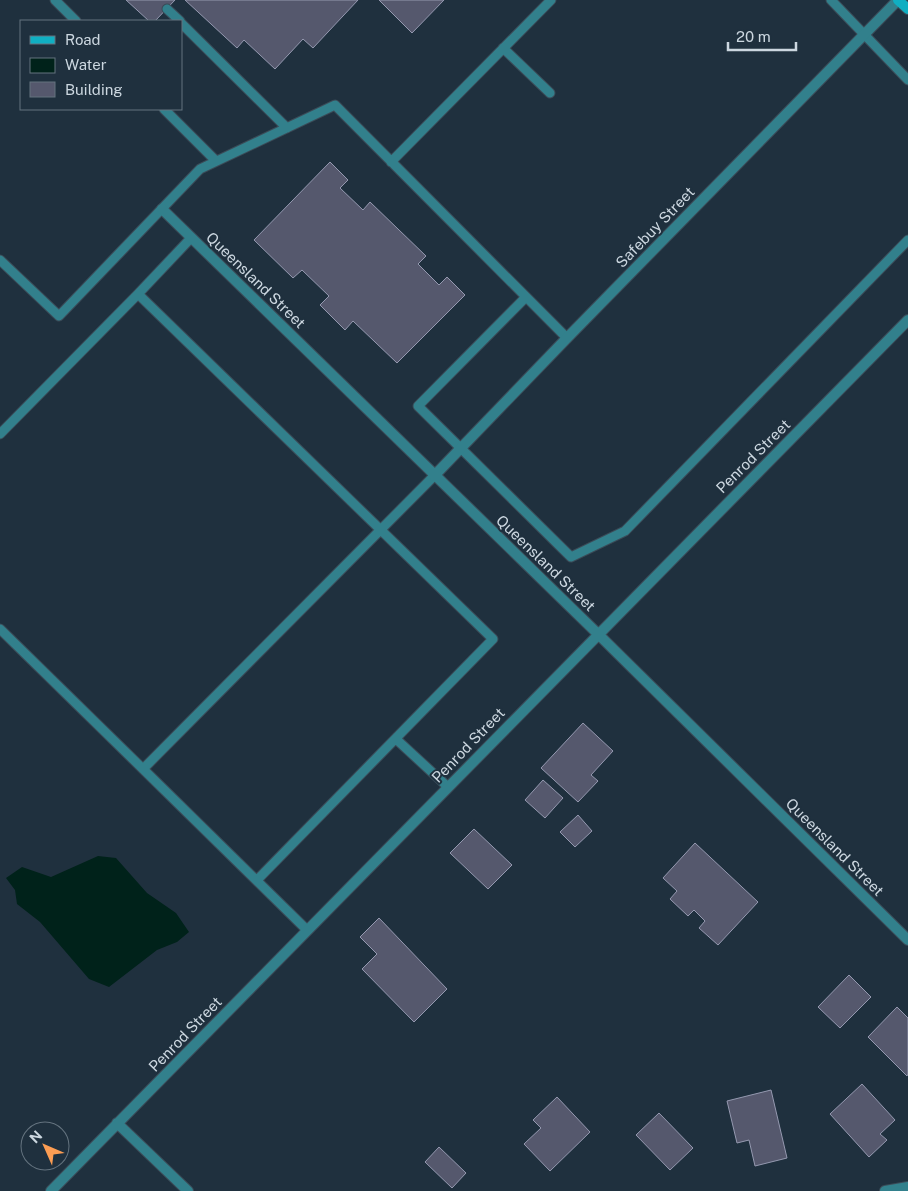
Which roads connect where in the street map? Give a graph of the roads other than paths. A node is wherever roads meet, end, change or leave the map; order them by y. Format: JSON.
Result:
{"nodes":[{"id":1,"x":55,"y":0,"type":"edge"},
{"id":2,"x":552,"y":0,"type":"edge"},
{"id":3,"x":831,"y":0,"type":"edge"},
{"id":4,"x":898,"y":0,"type":"edge"},
{"id":5,"x":167,"y":9,"type":"dead end"},
{"id":6,"x":908,"y":10,"type":"edge"},
{"id":7,"x":75,"y":20,"type":"edge"},
{"id":8,"x":178,"y":20,"type":"edge"},
{"id":9,"x":182,"y":24,"type":"edge"},
{"id":10,"x":864,"y":34,"type":"junction"},
{"id":11,"x":503,"y":48,"type":"junction"},
{"id":12,"x":908,"y":80,"type":"edge"},
{"id":13,"x":550,"y":92,"type":"dead end"},
{"id":14,"x":165,"y":110,"type":"edge"},
{"id":15,"x":287,"y":128,"type":"junction"},
{"id":16,"x":216,"y":161,"type":"junction"},
{"id":17,"x":391,"y":162,"type":"junction"},
{"id":18,"x":162,"y":208,"type":"junction"},
{"id":19,"x":191,"y":238,"type":"junction"},
{"id":20,"x":908,"y":240,"type":"edge"},
{"id":21,"x":0,"y":260,"type":"edge"},
{"id":22,"x":138,"y":294,"type":"junction"},
{"id":23,"x":526,"y":296,"type":"junction"},
{"id":24,"x":908,"y":320,"type":"edge"},
{"id":25,"x":567,"y":338,"type":"junction"},
{"id":26,"x":0,"y":434,"type":"edge"},
{"id":27,"x":462,"y":448,"type":"junction"},
{"id":28,"x":434,"y":476,"type":"junction"},
{"id":29,"x":380,"y":531,"type":"junction"},
{"id":30,"x":0,"y":629,"type":"edge"},
{"id":31,"x":598,"y":634,"type":"junction"},
{"id":32,"x":396,"y":739,"type":"junction"},
{"id":33,"x":143,"y":770,"type":"junction"},
{"id":34,"x":448,"y":787,"type":"junction"},
{"id":35,"x":257,"y":880,"type":"junction"},
{"id":36,"x":307,"y":930,"type":"junction"},
{"id":37,"x":908,"y":940,"type":"edge"},
{"id":38,"x":117,"y":1123,"type":"junction"},
{"id":39,"x":908,"y":1187,"type":"edge"},
{"id":40,"x":50,"y":1191,"type":"edge"},
{"id":41,"x":188,"y":1191,"type":"edge"},
{"id":42,"x":885,"y":1191,"type":"edge"}],
"edges":[{"from":1,"to":7,"type":"lane"},
{"from":2,"to":11,"type":"lane"},
{"from":3,"to":10,"type":"lane"},
{"from":4,"to":6,"type":"street"},
{"from":4,"to":10,"type":"street","name":"Safebuy Street"},
{"from":5,"to":8,"type":"lane"},
{"from":9,"to":15,"type":"lane"},
{"from":10,"to":12,"type":"lane"},
{"from":10,"to":25,"type":"street","name":"Safebuy Street"},
{"from":11,"to":13,"type":"lane"},
{"from":11,"to":17,"type":"lane"},
{"from":14,"to":16,"type":"lane"},
{"from":15,"to":16,"type":"lane"},
{"from":15,"to":17,"type":"lane"},
{"from":16,"to":18,"type":"lane"},
{"from":17,"to":23,"type":"lane"},
{"from":18,"to":19,"type":"street","name":"Queensland Street"},
{"from":18,"to":21,"type":"lane"},
{"from":19,"to":22,"type":"lane"},
{"from":19,"to":28,"type":"street","name":"Queensland Street"},
{"from":20,"to":27,"type":"lane"},
{"from":22,"to":26,"type":"lane"},
{"from":22,"to":29,"type":"lane"},
{"from":23,"to":25,"type":"lane"},
{"from":23,"to":27,"type":"lane"},
{"from":24,"to":31,"type":"street","name":"Penrod Street"},
{"from":25,"to":27,"type":"street","name":"Safebuy Street"},
{"from":27,"to":28,"type":"street","name":"Safebuy Street"},
{"from":28,"to":29,"type":"lane"},
{"from":28,"to":31,"type":"street","name":"Queensland Street"},
{"from":29,"to":32,"type":"lane"},
{"from":29,"to":33,"type":"lane"},
{"from":30,"to":33,"type":"lane"},
{"from":31,"to":34,"type":"street","name":"Penrod Street"},
{"from":31,"to":37,"type":"street","name":"Queensland Street"},
{"from":32,"to":34,"type":"lane"},
{"from":32,"to":35,"type":"lane"},
{"from":33,"to":35,"type":"lane"},
{"from":34,"to":36,"type":"street","name":"Penrod Street"},
{"from":35,"to":36,"type":"lane"},
{"from":36,"to":38,"type":"street","name":"Penrod Street"},
{"from":38,"to":40,"type":"street","name":"Penrod Street"},
{"from":38,"to":41,"type":"street"},
{"from":39,"to":42,"type":"street"}]}
